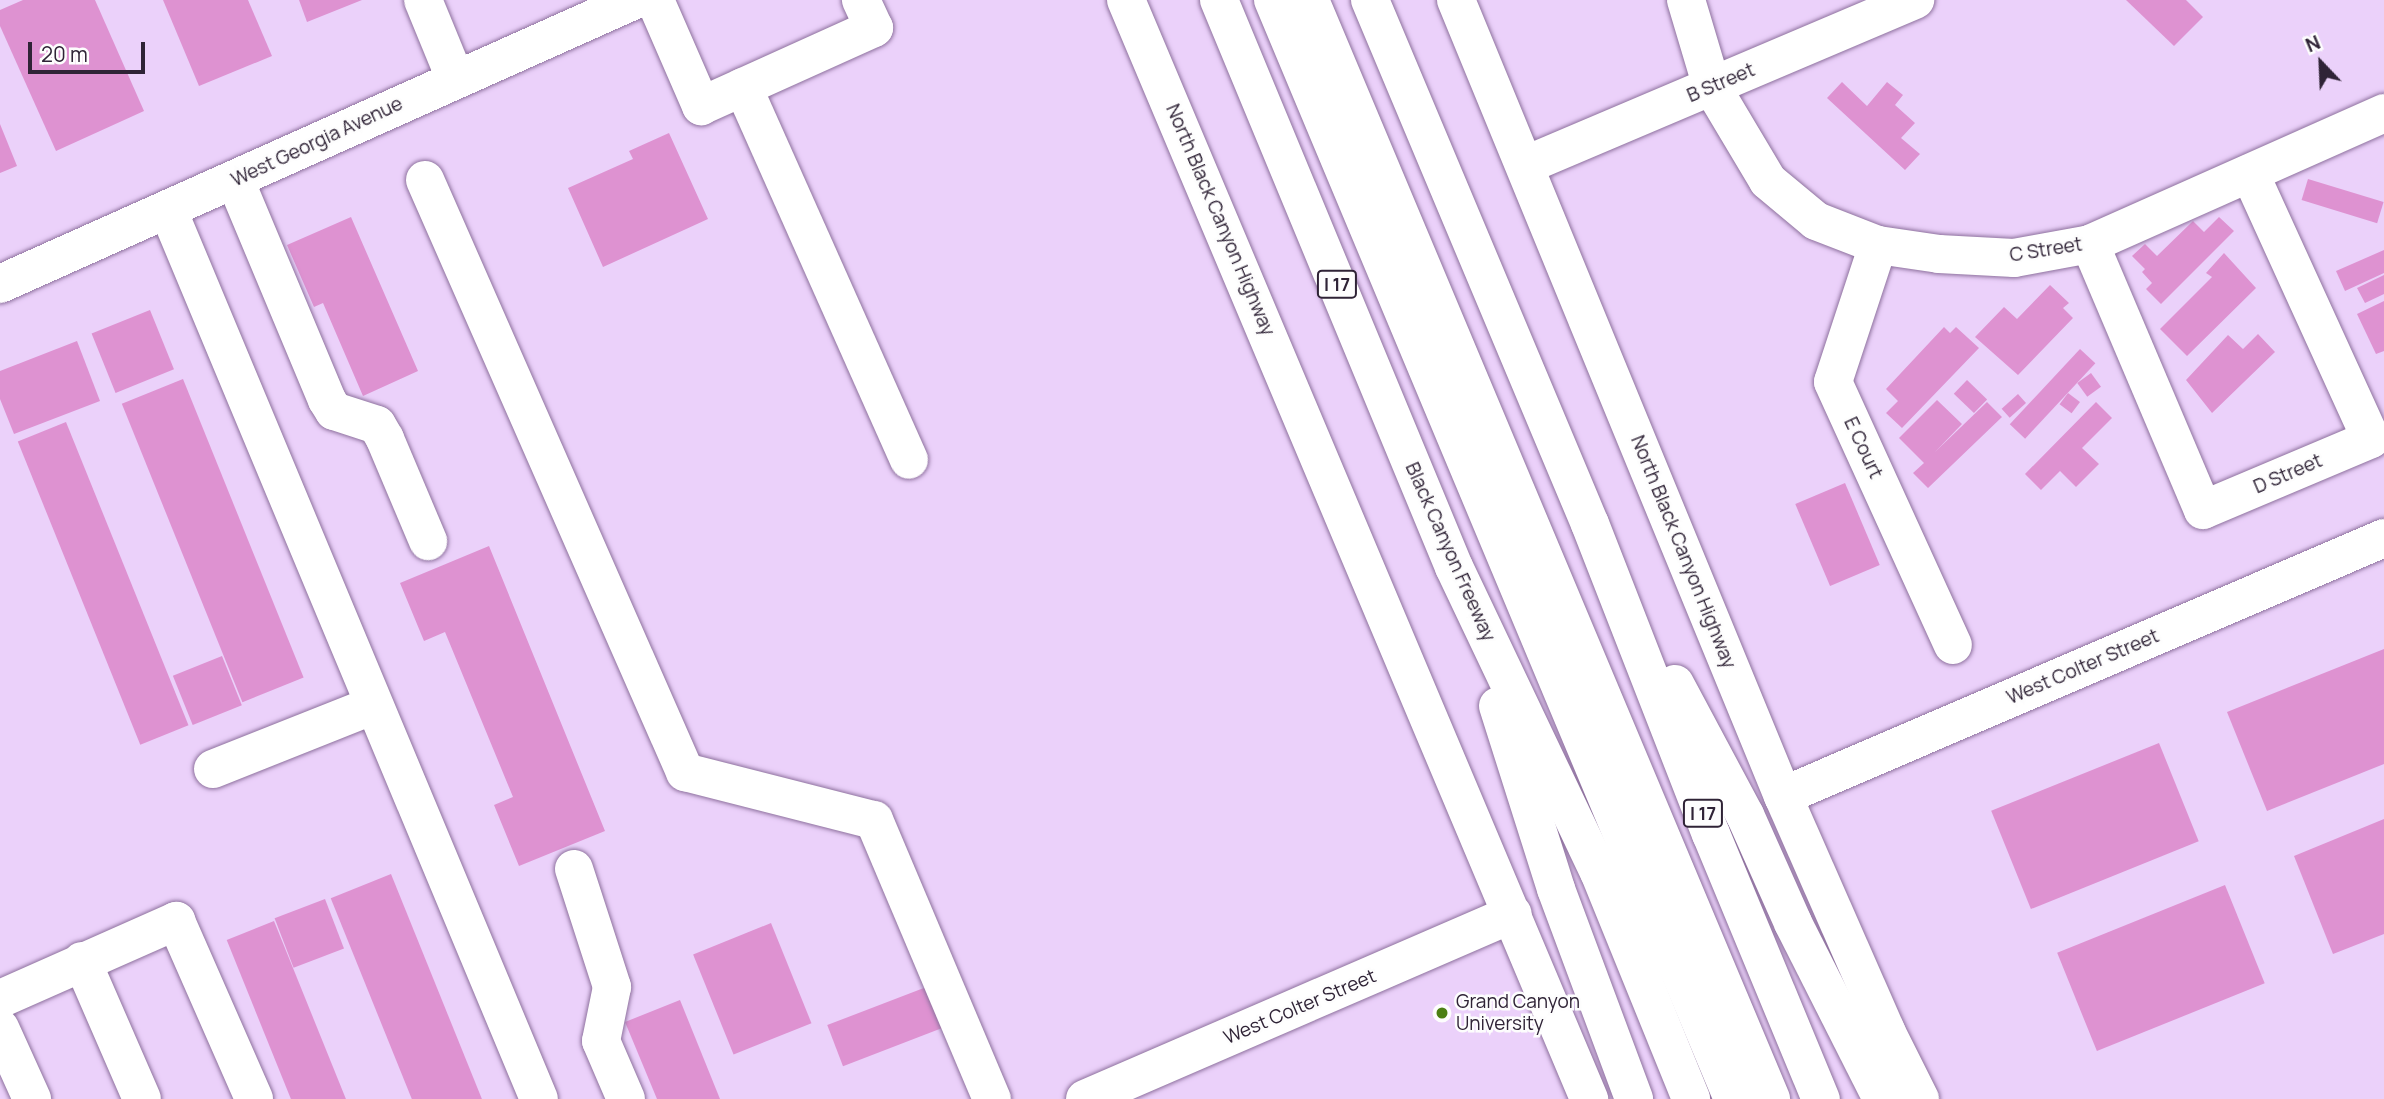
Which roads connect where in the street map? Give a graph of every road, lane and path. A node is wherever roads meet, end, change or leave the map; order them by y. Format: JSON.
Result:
{"nodes":[{"id":1,"x":423,"y":0,"type":"edge"},
{"id":2,"x":635,"y":0,"type":"edge"},
{"id":3,"x":655,"y":0,"type":"edge"},
{"id":4,"x":861,"y":0,"type":"edge"},
{"id":5,"x":1126,"y":0,"type":"edge"},
{"id":6,"x":1219,"y":0,"type":"edge"},
{"id":7,"x":1273,"y":0,"type":"edge"},
{"id":8,"x":1310,"y":0,"type":"edge"},
{"id":9,"x":1370,"y":0,"type":"edge"},
{"id":10,"x":1456,"y":0,"type":"edge"},
{"id":11,"x":1686,"y":0,"type":"edge"},
{"id":12,"x":1915,"y":0,"type":"edge"},
{"id":13,"x":455,"y":78,"type":"junction"},
{"id":14,"x":743,"y":87,"type":"junction"},
{"id":15,"x":1712,"y":87,"type":"junction"},
{"id":16,"x":2384,"y":113,"type":"edge"},
{"id":17,"x":1526,"y":165,"type":"junction"},
{"id":18,"x":2250,"y":173,"type":"junction"},
{"id":19,"x":235,"y":180,"type":"junction"},
{"id":20,"x":425,"y":180,"type":"dead end"},
{"id":21,"x":168,"y":210,"type":"junction"},
{"id":22,"x":2090,"y":244,"type":"junction"},
{"id":23,"x":1878,"y":245,"type":"junction"},
{"id":24,"x":0,"y":284,"type":"edge"},
{"id":25,"x":909,"y":460,"type":"dead end"},
{"id":26,"x":1590,"y":524,"type":"junction"},
{"id":27,"x":2384,"y":538,"type":"edge"},
{"id":28,"x":428,"y":541,"type":"dead end"},
{"id":29,"x":1454,"y":568,"type":"junction"},
{"id":30,"x":1953,"y":645,"type":"dead end"},
{"id":31,"x":374,"y":705,"type":"junction"},
{"id":32,"x":213,"y":769,"type":"dead end"},
{"id":33,"x":1783,"y":796,"type":"junction"},
{"id":34,"x":574,"y":869,"type":"dead end"},
{"id":35,"x":1513,"y":914,"type":"junction"},
{"id":36,"x":82,"y":961,"type":"junction"},
{"id":37,"x":0,"y":999,"type":"edge"},
{"id":38,"x":0,"y":1028,"type":"edge"},
{"id":39,"x":32,"y":1099,"type":"edge"},
{"id":40,"x":142,"y":1099,"type":"edge"},
{"id":41,"x":254,"y":1099,"type":"edge"},
{"id":42,"x":539,"y":1099,"type":"edge"},
{"id":43,"x":626,"y":1099,"type":"edge"},
{"id":44,"x":992,"y":1099,"type":"edge"},
{"id":45,"x":1085,"y":1099,"type":"edge"},
{"id":46,"x":1589,"y":1099,"type":"edge"},
{"id":47,"x":1634,"y":1099,"type":"edge"},
{"id":48,"x":1691,"y":1099,"type":"edge"},
{"id":49,"x":1733,"y":1099,"type":"edge"},
{"id":50,"x":1771,"y":1099,"type":"edge"},
{"id":51,"x":1821,"y":1099,"type":"edge"},
{"id":52,"x":1882,"y":1099,"type":"edge"},
{"id":53,"x":1920,"y":1099,"type":"edge"}],
"edges":[{"from":1,"to":13,"type":"main road"},
{"from":2,"to":13,"type":"main road","name":"West Georgia Avenue"},
{"from":3,"to":14,"type":"main road"},
{"from":4,"to":14,"type":"main road"},
{"from":5,"to":35,"type":"main road","name":"North Black Canyon Highway"},
{"from":6,"to":29,"type":"main road","name":"Black Canyon Freeway","number":"I 17"},
{"from":7,"to":49,"type":"main road"},
{"from":8,"to":50,"type":"main road"},
{"from":9,"to":26,"type":"main road","number":"I 17"},
{"from":10,"to":17,"type":"main road","name":"North Black Canyon Highway"},
{"from":11,"to":15,"type":"main road","name":"C Street"},
{"from":12,"to":15,"type":"main road","name":"B Street"},
{"from":13,"to":19,"type":"main road","name":"West Georgia Avenue"},
{"from":14,"to":25,"type":"main road"},
{"from":15,"to":17,"type":"main road","name":"B Street"},
{"from":15,"to":23,"type":"main road","name":"C Street"},
{"from":16,"to":18,"type":"main road","name":"C Street"},
{"from":17,"to":33,"type":"main road","name":"North Black Canyon Highway"},
{"from":18,"to":22,"type":"main road","name":"C Street"},
{"from":18,"to":22,"type":"main road","name":"D Street"},
{"from":19,"to":21,"type":"main road","name":"West Georgia Avenue"},
{"from":19,"to":28,"type":"main road"},
{"from":20,"to":44,"type":"main road"},
{"from":21,"to":24,"type":"main road","name":"West Georgia Avenue"},
{"from":21,"to":31,"type":"main road"},
{"from":22,"to":23,"type":"main road","name":"C Street"},
{"from":23,"to":30,"type":"main road","name":"E Court"},
{"from":26,"to":51,"type":"main road","number":"I 17"},
{"from":26,"to":52,"type":"main road"},
{"from":27,"to":33,"type":"main road","name":"West Colter Street"},
{"from":29,"to":47,"type":"main road"},
{"from":29,"to":48,"type":"main road","name":"Black Canyon Freeway","number":"I 17"},
{"from":31,"to":32,"type":"main road"},
{"from":31,"to":42,"type":"main road"},
{"from":33,"to":53,"type":"main road","name":"North Black Canyon Highway"},
{"from":34,"to":43,"type":"main road"},
{"from":35,"to":45,"type":"main road","name":"West Colter Street"},
{"from":35,"to":46,"type":"main road","name":"North Black Canyon Highway"},
{"from":36,"to":37,"type":"main road"},
{"from":36,"to":40,"type":"main road"},
{"from":36,"to":41,"type":"main road"},
{"from":38,"to":39,"type":"main road"}]}
